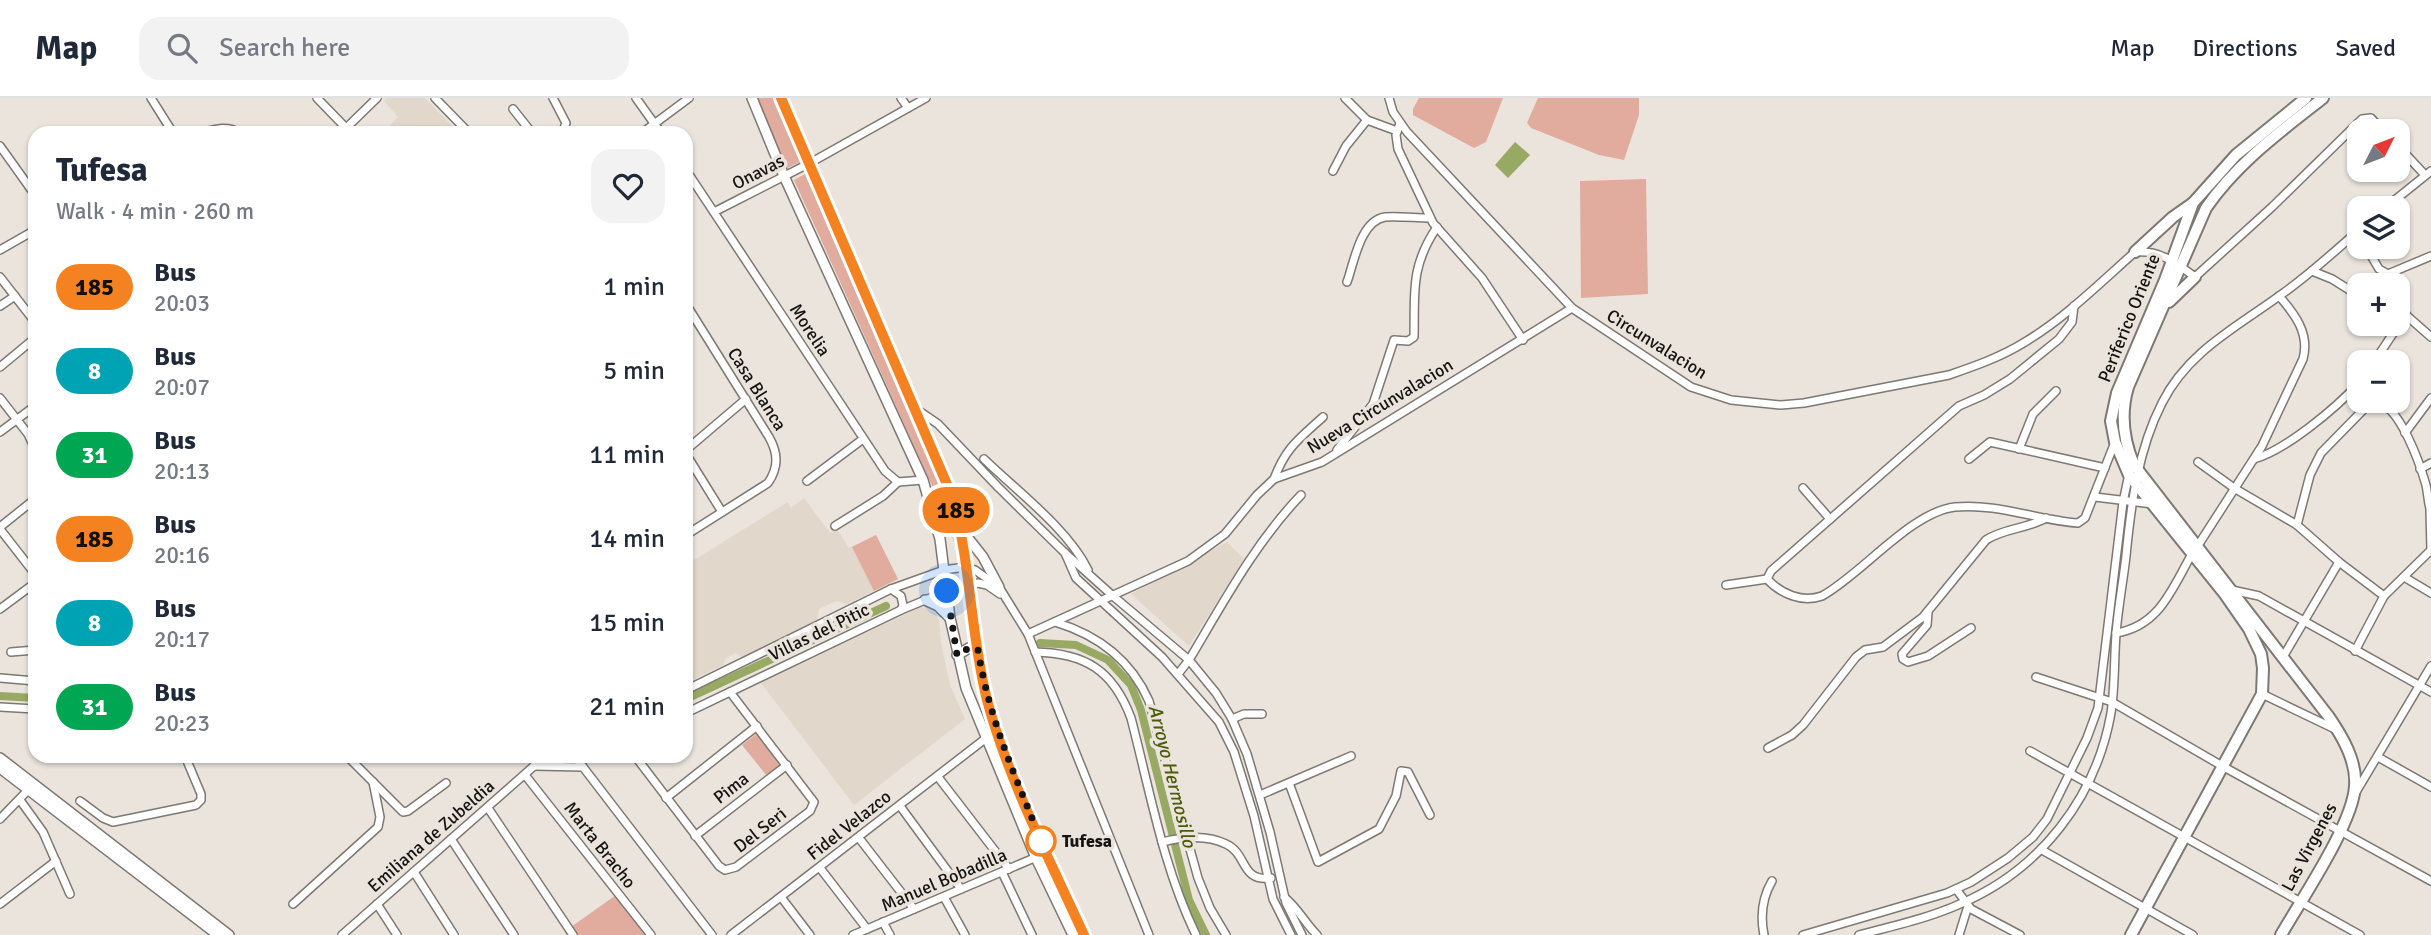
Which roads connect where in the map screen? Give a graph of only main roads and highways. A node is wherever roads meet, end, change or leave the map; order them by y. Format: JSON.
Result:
{"nodes":[{"id":1,"x":752,"y":98,"type":"edge"},
{"id":2,"x":781,"y":98,"type":"edge"},
{"id":3,"x":2306,"y":98,"type":"edge"},
{"id":4,"x":2323,"y":98,"type":"edge"},
{"id":5,"x":2193,"y":203,"type":"junction"},
{"id":6,"x":2135,"y":252,"type":"road end"},
{"id":7,"x":2177,"y":263,"type":"junction"},
{"id":8,"x":2195,"y":277,"type":"road end"},
{"id":9,"x":2165,"y":306,"type":"junction"},
{"id":10,"x":2136,"y":470,"type":"junction"},
{"id":11,"x":960,"y":528,"type":"junction"},
{"id":12,"x":2195,"y":550,"type":"junction"},
{"id":13,"x":999,"y":587,"type":"road end"},
{"id":14,"x":925,"y":600,"type":"road end"},
{"id":15,"x":950,"y":618,"type":"junction"},
{"id":16,"x":2263,"y":631,"type":"joint"},
{"id":17,"x":978,"y":650,"type":"junction"},
{"id":18,"x":957,"y":655,"type":"junction"},
{"id":19,"x":980,"y":662,"type":"junction"},
{"id":20,"x":960,"y":667,"type":"junction"},
{"id":21,"x":0,"y":758,"type":"edge"},
{"id":22,"x":0,"y":768,"type":"edge"},
{"id":23,"x":31,"y":787,"type":"junction"},
{"id":24,"x":218,"y":935,"type":"edge"},
{"id":25,"x":229,"y":935,"type":"edge"},
{"id":26,"x":1073,"y":935,"type":"edge"},
{"id":27,"x":1084,"y":935,"type":"edge"},
{"id":28,"x":2131,"y":935,"type":"edge"},
{"id":29,"x":2281,"y":935,"type":"edge"}],
"edges":[{"from":1,"to":15,"type":"main road"},
{"from":2,"to":11,"type":"main road"},
{"from":3,"to":5,"type":"highway","name":"Periferico Oriente"},
{"from":4,"to":7,"type":"highway","name":"Periferico Oriente"},
{"from":5,"to":6,"type":"highway"},
{"from":5,"to":7,"type":"highway","name":"Periferico Oriente"},
{"from":7,"to":9,"type":"highway","name":"Periferico Oriente"},
{"from":7,"to":10,"type":"highway","name":"Periferico Oriente"},
{"from":8,"to":9,"type":"highway"},
{"from":9,"to":10,"type":"highway","name":"Periferico Oriente"},
{"from":10,"to":12,"type":"highway","name":"Periferico Oriente"},
{"from":10,"to":12,"type":"highway","name":"Periferico Oriente"},
{"from":11,"to":13,"type":"main road"},
{"from":11,"to":17,"type":"main road"},
{"from":12,"to":16,"type":"highway","name":"Periferico Oriente"},
{"from":12,"to":28,"type":"highway","name":"Periferico Oriente"},
{"from":14,"to":15,"type":"main road"},
{"from":15,"to":18,"type":"main road"},
{"from":16,"to":29,"type":"highway","name":"Las Virgenes"},
{"from":17,"to":18,"type":"main road"},
{"from":17,"to":19,"type":"main road"},
{"from":18,"to":20,"type":"main road"},
{"from":19,"to":20,"type":"main road"},
{"from":19,"to":27,"type":"main road"},
{"from":20,"to":26,"type":"main road"},
{"from":21,"to":23,"type":"main road"},
{"from":22,"to":23,"type":"main road"},
{"from":23,"to":24,"type":"main road"},
{"from":23,"to":25,"type":"main road"}]}
